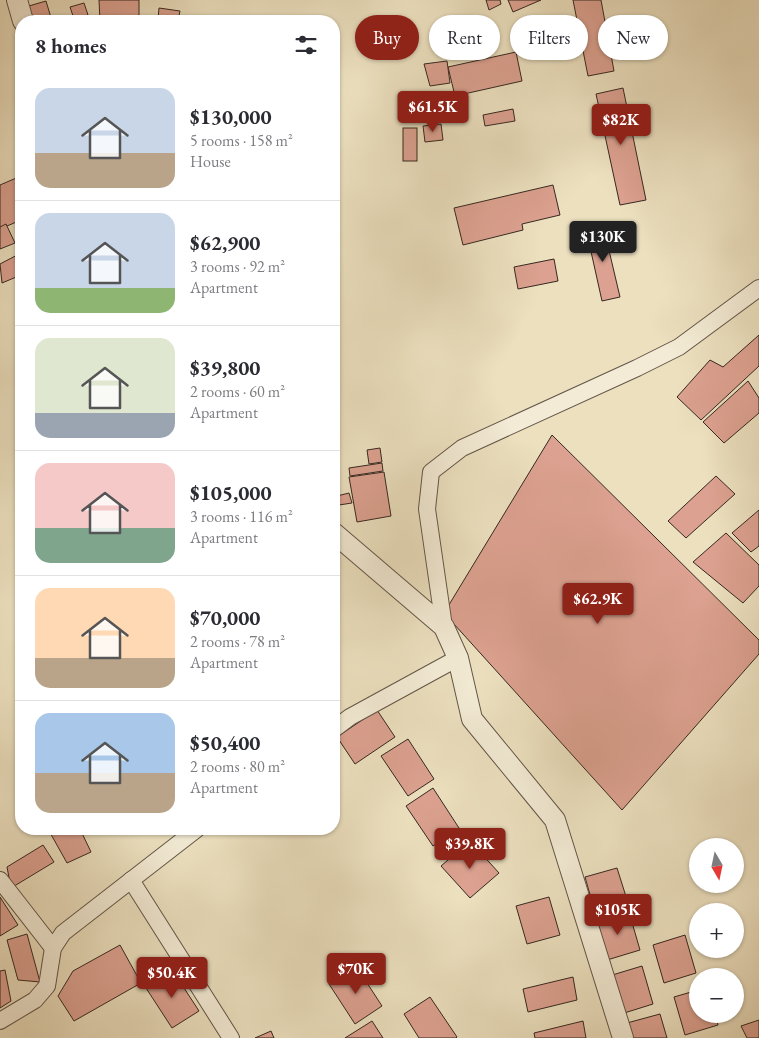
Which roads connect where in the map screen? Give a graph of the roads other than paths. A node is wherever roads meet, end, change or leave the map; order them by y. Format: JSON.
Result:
{"nodes":[{"id":1,"x":17,"y":0,"type":"edge"},
{"id":2,"x":21,"y":15,"type":"edge"},
{"id":3,"x":759,"y":288,"type":"edge"},
{"id":4,"x":340,"y":538,"type":"edge"},
{"id":5,"x":444,"y":627,"type":"junction"},
{"id":6,"x":458,"y":658,"type":"junction"},
{"id":7,"x":340,"y":724,"type":"edge"},
{"id":8,"x":188,"y":835,"type":"edge"},
{"id":9,"x":0,"y":880,"type":"edge"},
{"id":10,"x":131,"y":880,"type":"junction"},
{"id":11,"x":53,"y":948,"type":"junction"},
{"id":12,"x":0,"y":1021,"type":"edge"},
{"id":13,"x":231,"y":1038,"type":"edge"},
{"id":14,"x":623,"y":1038,"type":"edge"}],
"edges":[{"from":1,"to":2,"type":"street"},
{"from":3,"to":5,"type":"street"},
{"from":4,"to":5,"type":"street"},
{"from":5,"to":6,"type":"street"},
{"from":6,"to":7,"type":"street"},
{"from":6,"to":14,"type":"street"},
{"from":8,"to":10,"type":"street"},
{"from":9,"to":11,"type":"street"},
{"from":10,"to":11,"type":"street"},
{"from":10,"to":13,"type":"street"},
{"from":11,"to":12,"type":"street"}]}
